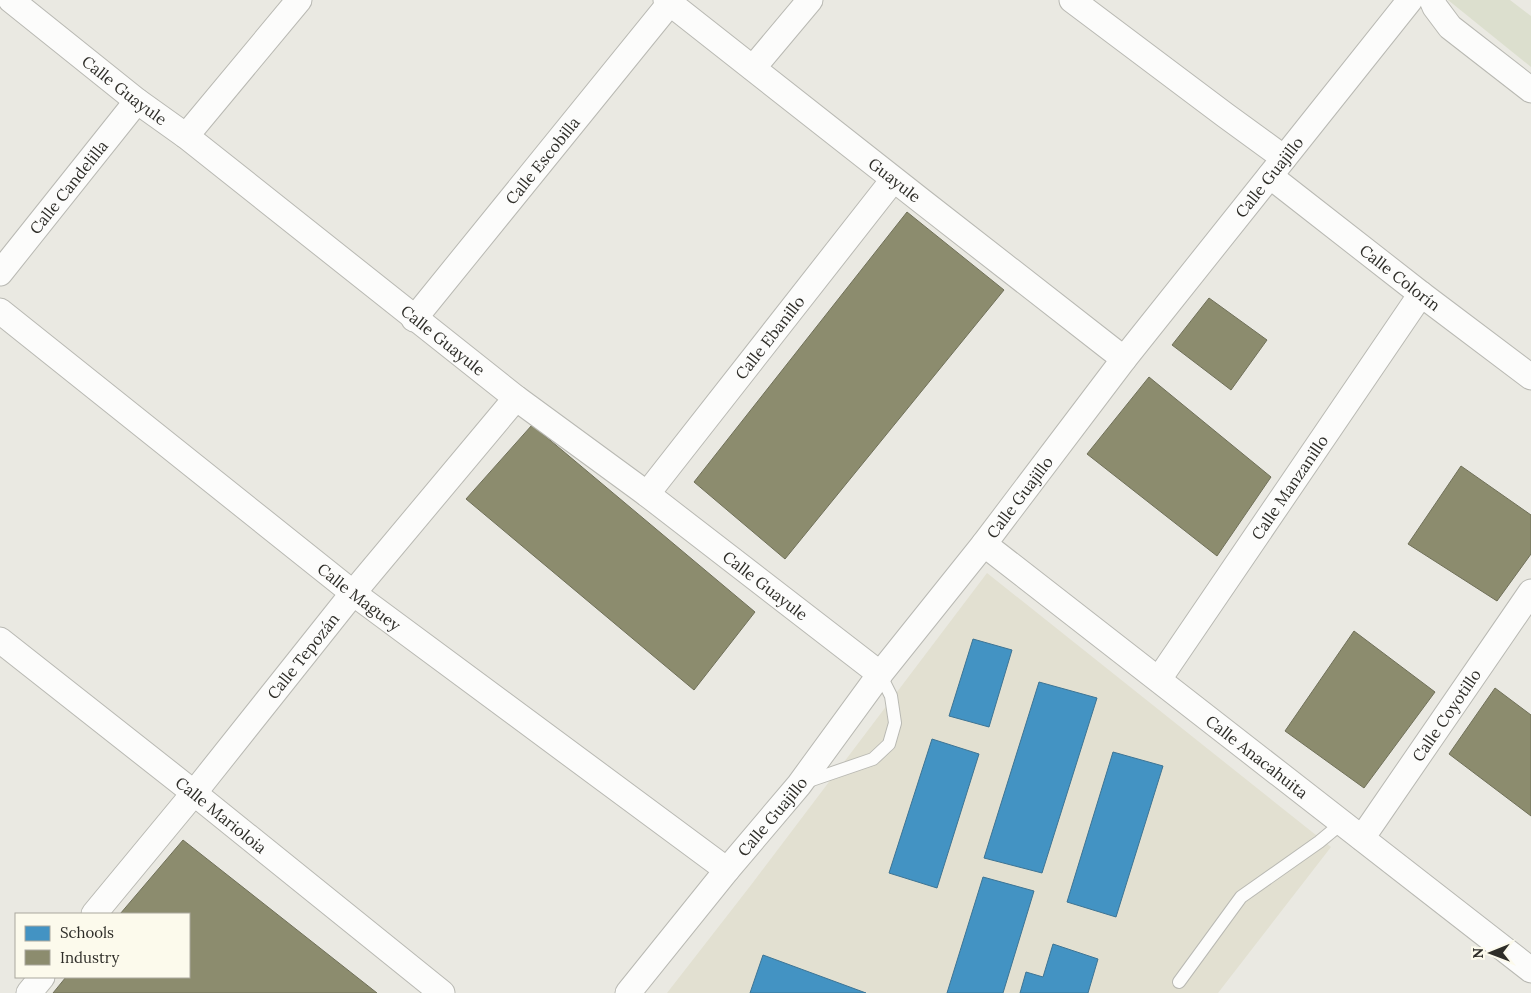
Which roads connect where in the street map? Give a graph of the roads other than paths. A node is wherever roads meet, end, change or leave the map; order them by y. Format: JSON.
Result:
{"nodes":[{"id":1,"x":11,"y":0,"type":"edge"},
{"id":2,"x":299,"y":0,"type":"edge"},
{"id":3,"x":810,"y":0,"type":"edge"},
{"id":4,"x":1072,"y":0,"type":"edge"},
{"id":5,"x":1410,"y":0,"type":"edge"},
{"id":6,"x":1432,"y":0,"type":"edge"},
{"id":7,"x":668,"y":2,"type":"edge"},
{"id":8,"x":753,"y":68,"type":"junction"},
{"id":9,"x":1531,"y":90,"type":"edge"},
{"id":10,"x":137,"y":100,"type":"junction"},
{"id":11,"x":186,"y":136,"type":"junction"},
{"id":12,"x":1277,"y":167,"type":"junction"},
{"id":13,"x":893,"y":180,"type":"junction"},
{"id":14,"x":0,"y":273,"type":"edge"},
{"id":15,"x":1421,"y":294,"type":"junction"},
{"id":16,"x":0,"y":312,"type":"edge"},
{"id":17,"x":414,"y":319,"type":"junction"},
{"id":18,"x":1124,"y":359,"type":"junction"},
{"id":19,"x":1531,"y":377,"type":"edge"},
{"id":20,"x":516,"y":398,"type":"junction"},
{"id":21,"x":647,"y":494,"type":"junction"},
{"id":22,"x":984,"y":544,"type":"junction"},
{"id":23,"x":1531,"y":592,"type":"edge"},
{"id":24,"x":353,"y":593,"type":"junction"},
{"id":25,"x":0,"y":640,"type":"edge"},
{"id":26,"x":880,"y":674,"type":"junction"},
{"id":27,"x":1159,"y":680,"type":"junction"},
{"id":28,"x":799,"y":785,"type":"junction"},
{"id":29,"x":194,"y":793,"type":"junction"},
{"id":30,"x":1342,"y":823,"type":"junction"},
{"id":31,"x":1362,"y":838,"type":"junction"},
{"id":32,"x":727,"y":870,"type":"junction"},
{"id":33,"x":95,"y":913,"type":"edge"},
{"id":34,"x":1531,"y":970,"type":"edge"},
{"id":35,"x":41,"y":978,"type":"edge"},
{"id":36,"x":1178,"y":982,"type":"dead end"},
{"id":37,"x":28,"y":993,"type":"edge"},
{"id":38,"x":442,"y":993,"type":"edge"},
{"id":39,"x":628,"y":993,"type":"edge"}],
"edges":[{"from":1,"to":10,"type":"street","name":"Calle Guayule"},
{"from":2,"to":11,"type":"street"},
{"from":3,"to":8,"type":"street"},
{"from":4,"to":12,"type":"street","name":"Calle Colorín"},
{"from":5,"to":12,"type":"street","name":"Calle Guajillo"},
{"from":6,"to":9,"type":"street"},
{"from":7,"to":8,"type":"street","name":"Guayule"},
{"from":7,"to":17,"type":"street","name":"Calle Escobilla"},
{"from":8,"to":13,"type":"street","name":"Guayule"},
{"from":10,"to":11,"type":"street","name":"Calle Guayule"},
{"from":10,"to":14,"type":"street","name":"Calle Candelilla"},
{"from":11,"to":17,"type":"street","name":"Calle Guayule"},
{"from":12,"to":15,"type":"street","name":"Calle Colorín"},
{"from":12,"to":18,"type":"street","name":"Calle Guajillo"},
{"from":13,"to":18,"type":"street","name":"Guayule"},
{"from":13,"to":21,"type":"street","name":"Calle Ebanillo"},
{"from":15,"to":19,"type":"street","name":"Calle Colorín"},
{"from":15,"to":27,"type":"street","name":"Calle Manzanillo"},
{"from":16,"to":24,"type":"street","name":"Calle Maguey"},
{"from":17,"to":20,"type":"street","name":"Calle Guayule"},
{"from":18,"to":22,"type":"street","name":"Calle Guajillo"},
{"from":20,"to":21,"type":"street","name":"Calle Guayule"},
{"from":20,"to":24,"type":"street","name":"Calle Tepozán"},
{"from":21,"to":26,"type":"street","name":"Calle Guayule"},
{"from":22,"to":26,"type":"street","name":"Calle Guajillo"},
{"from":22,"to":27,"type":"street","name":"Calle Anacahuita"},
{"from":23,"to":31,"type":"street","name":"Calle Coyotillo"},
{"from":24,"to":29,"type":"street","name":"Calle Tepozán"},
{"from":24,"to":32,"type":"street","name":"Calle Maguey"},
{"from":25,"to":29,"type":"street","name":"Calle Marioloia"},
{"from":26,"to":28,"type":"street","name":"Calle Guajillo"},
{"from":26,"to":28,"type":"lane"},
{"from":27,"to":30,"type":"street","name":"Calle Anacahuita"},
{"from":28,"to":32,"type":"street","name":"Calle Guajillo"},
{"from":29,"to":33,"type":"street","name":"Calle Tepozán"},
{"from":29,"to":38,"type":"street","name":"Calle Marioloia"},
{"from":30,"to":31,"type":"street","name":"Calle Anacahuita"},
{"from":30,"to":36,"type":"lane"},
{"from":31,"to":34,"type":"street","name":"Calle Anacahuita"},
{"from":32,"to":39,"type":"street","name":"Calle Guajillo"},
{"from":35,"to":37,"type":"street"}]}
